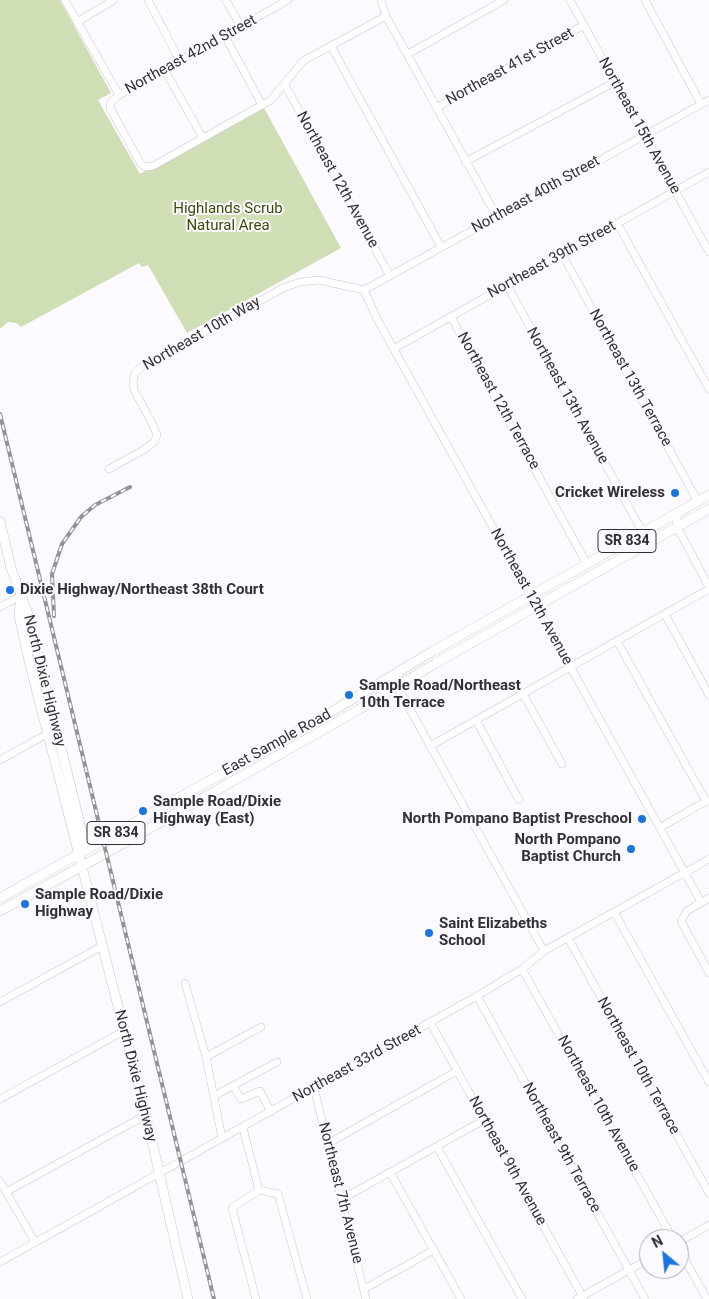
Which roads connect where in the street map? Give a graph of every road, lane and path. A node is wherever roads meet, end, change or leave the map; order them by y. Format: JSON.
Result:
{"nodes":[{"id":1,"x":65,"y":0,"type":"edge"},
{"id":2,"x":114,"y":0,"type":"edge"},
{"id":3,"x":148,"y":0,"type":"edge"},
{"id":4,"x":226,"y":0,"type":"edge"},
{"id":5,"x":288,"y":0,"type":"edge"},
{"id":6,"x":381,"y":0,"type":"edge"},
{"id":7,"x":504,"y":0,"type":"edge"},
{"id":8,"x":570,"y":0,"type":"edge"},
{"id":9,"x":645,"y":0,"type":"edge"},
{"id":10,"x":386,"y":16,"type":"junction"},
{"id":11,"x":77,"y":22,"type":"junction"},
{"id":12,"x":584,"y":25,"type":"junction"},
{"id":13,"x":241,"y":27,"type":"junction"},
{"id":14,"x":225,"y":36,"type":"junction"},
{"id":15,"x":331,"y":46,"type":"junction"},
{"id":16,"x":408,"y":54,"type":"junction"},
{"id":17,"x":180,"y":61,"type":"junction"},
{"id":18,"x":164,"y":69,"type":"junction"},
{"id":19,"x":615,"y":82,"type":"junction"},
{"id":20,"x":285,"y":85,"type":"junction"},
{"id":21,"x":119,"y":95,"type":"junction"},
{"id":22,"x":709,"y":100,"type":"edge"},
{"id":23,"x":701,"y":104,"type":"junction"},
{"id":24,"x":262,"y":105,"type":"junction"},
{"id":25,"x":436,"y":108,"type":"junction"},
{"id":26,"x":644,"y":136,"type":"junction"},
{"id":27,"x":203,"y":138,"type":"junction"},
{"id":28,"x":465,"y":162,"type":"junction"},
{"id":29,"x":709,"y":172,"type":"edge"},
{"id":30,"x":675,"y":190,"type":"junction"},
{"id":31,"x":497,"y":217,"type":"junction"},
{"id":32,"x":617,"y":223,"type":"junction"},
{"id":33,"x":441,"y":247,"type":"junction"},
{"id":34,"x":709,"y":252,"type":"edge"},
{"id":35,"x":562,"y":254,"type":"junction"},
{"id":36,"x":390,"y":276,"type":"junction"},
{"id":37,"x":507,"y":285,"type":"junction"},
{"id":38,"x":364,"y":290,"type":"junction"},
{"id":39,"x":451,"y":317,"type":"junction"},
{"id":40,"x":395,"y":348,"type":"junction"},
{"id":41,"x":709,"y":389,"type":"edge"},
{"id":42,"x":109,"y":469,"type":"dead end"},
{"id":43,"x":709,"y":496,"type":"edge"},
{"id":44,"x":698,"y":502,"type":"junction"},
{"id":45,"x":709,"y":509,"type":"edge"},
{"id":46,"x":680,"y":512,"type":"junction"},
{"id":47,"x":0,"y":521,"type":"edge"},
{"id":48,"x":677,"y":527,"type":"junction"},
{"id":49,"x":643,"y":533,"type":"junction"},
{"id":50,"x":640,"y":548,"type":"junction"},
{"id":51,"x":588,"y":564,"type":"junction"},
{"id":52,"x":709,"y":588,"type":"edge"},
{"id":53,"x":21,"y":596,"type":"junction"},
{"id":54,"x":531,"y":596,"type":"junction"},
{"id":55,"x":536,"y":606,"type":"junction"},
{"id":56,"x":0,"y":607,"type":"edge"},
{"id":57,"x":665,"y":614,"type":"junction"},
{"id":58,"x":617,"y":641,"type":"junction"},
{"id":59,"x":570,"y":667,"type":"junction"},
{"id":60,"x":399,"y":670,"type":"junction"},
{"id":61,"x":386,"y":679,"type":"junction"},
{"id":62,"x":397,"y":686,"type":"junction"},
{"id":63,"x":523,"y":694,"type":"junction"},
{"id":64,"x":383,"y":695,"type":"junction"},
{"id":65,"x":709,"y":695,"type":"edge"},
{"id":66,"x":476,"y":720,"type":"junction"},
{"id":67,"x":47,"y":734,"type":"junction"},
{"id":68,"x":430,"y":746,"type":"junction"},
{"id":69,"x":0,"y":760,"type":"edge"},
{"id":70,"x":562,"y":764,"type":"dead end"},
{"id":71,"x":232,"y":768,"type":"junction"},
{"id":72,"x":224,"y":786,"type":"junction"},
{"id":73,"x":519,"y":800,"type":"dead end"},
{"id":74,"x":707,"y":800,"type":"edge"},
{"id":75,"x":660,"y":826,"type":"junction"},
{"id":76,"x":80,"y":854,"type":"junction"},
{"id":77,"x":709,"y":859,"type":"edge"},
{"id":78,"x":83,"y":866,"type":"junction"},
{"id":79,"x":685,"y":872,"type":"junction"},
{"id":80,"x":0,"y":898,"type":"edge"},
{"id":81,"x":709,"y":898,"type":"edge"},
{"id":82,"x":701,"y":902,"type":"junction"},
{"id":83,"x":0,"y":911,"type":"edge"},
{"id":84,"x":614,"y":912,"type":"junction"},
{"id":85,"x":568,"y":938,"type":"junction"},
{"id":86,"x":102,"y":946,"type":"junction"},
{"id":87,"x":544,"y":951,"type":"junction"},
{"id":88,"x":522,"y":969,"type":"junction"},
{"id":89,"x":709,"y":973,"type":"edge"},
{"id":90,"x":185,"y":983,"type":"dead end"},
{"id":91,"x":477,"y":996,"type":"junction"},
{"id":92,"x":0,"y":1002,"type":"edge"},
{"id":93,"x":430,"y":1022,"type":"junction"},
{"id":94,"x":261,"y":1027,"type":"dead end"},
{"id":95,"x":124,"y":1031,"type":"junction"},
{"id":96,"x":206,"y":1057,"type":"junction"},
{"id":97,"x":277,"y":1062,"type":"dead end"},
{"id":98,"x":457,"y":1071,"type":"junction"},
{"id":99,"x":709,"y":1082,"type":"edge"},
{"id":100,"x":233,"y":1086,"type":"junction"},
{"id":101,"x":314,"y":1088,"type":"junction"},
{"id":102,"x":214,"y":1096,"type":"junction"},
{"id":103,"x":0,"y":1099,"type":"edge"},
{"id":104,"x":272,"y":1112,"type":"junction"},
{"id":105,"x":146,"y":1115,"type":"junction"},
{"id":106,"x":484,"y":1120,"type":"junction"},
{"id":107,"x":243,"y":1128,"type":"junction"},
{"id":108,"x":222,"y":1138,"type":"junction"},
{"id":109,"x":329,"y":1143,"type":"junction"},
{"id":110,"x":437,"y":1147,"type":"junction"},
{"id":111,"x":390,"y":1172,"type":"junction"},
{"id":112,"x":158,"y":1174,"type":"junction"},
{"id":113,"x":0,"y":1181,"type":"edge"},
{"id":114,"x":259,"y":1190,"type":"junction"},
{"id":115,"x":6,"y":1192,"type":"junction"},
{"id":116,"x":709,"y":1193,"type":"edge"},
{"id":117,"x":342,"y":1199,"type":"junction"},
{"id":118,"x":709,"y":1225,"type":"edge"},
{"id":119,"x":667,"y":1229,"type":"edge"},
{"id":120,"x":689,"y":1236,"type":"edge"},
{"id":121,"x":35,"y":1242,"type":"junction"},
{"id":122,"x":434,"y":1250,"type":"junction"},
{"id":123,"x":0,"y":1262,"type":"edge"},
{"id":124,"x":639,"y":1264,"type":"edge"},
{"id":125,"x":689,"y":1267,"type":"edge"},
{"id":126,"x":629,"y":1270,"type":"junction"},
{"id":127,"x":364,"y":1289,"type":"junction"},
{"id":128,"x":581,"y":1298,"type":"edge"},
{"id":129,"x":188,"y":1299,"type":"edge"},
{"id":130,"x":256,"y":1299,"type":"edge"},
{"id":131,"x":308,"y":1299,"type":"edge"},
{"id":132,"x":366,"y":1299,"type":"edge"},
{"id":133,"x":461,"y":1299,"type":"edge"},
{"id":134,"x":522,"y":1299,"type":"edge"},
{"id":135,"x":645,"y":1299,"type":"edge"},
{"id":136,"x":707,"y":1299,"type":"edge"}],
"edges":[{"from":1,"to":11,"type":"street"},
{"from":2,"to":11,"type":"street"},
{"from":3,"to":17,"type":"street"},
{"from":4,"to":13,"type":"street"},
{"from":5,"to":13,"type":"street","name":"Northeast 42nd Street"},
{"from":6,"to":10,"type":"street"},
{"from":7,"to":16,"type":"street"},
{"from":8,"to":12,"type":"street","name":"Northeast 15th Avenue"},
{"from":9,"to":23,"type":"street"},
{"from":10,"to":15,"type":"street"},
{"from":10,"to":16,"type":"street"},
{"from":11,"to":21,"type":"street"},
{"from":12,"to":19,"type":"street","name":"Northeast 15th Avenue"},
{"from":12,"to":25,"type":"street","name":"Northeast 41st Street"},
{"from":13,"to":14,"type":"street","name":"Northeast 42nd Street"},
{"from":14,"to":17,"type":"street","name":"Northeast 42nd Street"},
{"from":14,"to":24,"type":"street"},
{"from":15,"to":20,"type":"street"},
{"from":15,"to":33,"type":"street"},
{"from":16,"to":25,"type":"street"},
{"from":17,"to":18,"type":"street","name":"Northeast 42nd Street"},
{"from":18,"to":21,"type":"street","name":"Northeast 42nd Street"},
{"from":18,"to":27,"type":"street"},
{"from":19,"to":26,"type":"street","name":"Northeast 15th Avenue"},
{"from":19,"to":28,"type":"street"},
{"from":20,"to":24,"type":"street"},
{"from":20,"to":36,"type":"street","name":"Northeast 12th Avenue"},
{"from":21,"to":27,"type":"street"},
{"from":22,"to":23,"type":"street","name":"Northeast 40th Street"},
{"from":23,"to":26,"type":"street","name":"Northeast 40th Street"},
{"from":24,"to":27,"type":"street"},
{"from":25,"to":28,"type":"street"},
{"from":26,"to":30,"type":"street","name":"Northeast 15th Avenue"},
{"from":26,"to":31,"type":"street","name":"Northeast 40th Street"},
{"from":28,"to":31,"type":"street"},
{"from":29,"to":30,"type":"street","name":"Northeast 39th Street"},
{"from":30,"to":32,"type":"street","name":"Northeast 39th Street"},
{"from":30,"to":34,"type":"street","name":"Northeast 15th Avenue"},
{"from":31,"to":33,"type":"street","name":"Northeast 40th Street"},
{"from":32,"to":35,"type":"street","name":"Northeast 39th Street"},
{"from":32,"to":41,"type":"street"},
{"from":33,"to":36,"type":"street","name":"Northeast 40th Street"},
{"from":35,"to":37,"type":"street","name":"Northeast 39th Street"},
{"from":35,"to":44,"type":"street","name":"Northeast 13th Terrace"},
{"from":36,"to":38,"type":"street","name":"Northeast 40th Street"},
{"from":37,"to":39,"type":"street","name":"Northeast 39th Street"},
{"from":37,"to":49,"type":"street","name":"Northeast 13th Avenue"},
{"from":38,"to":40,"type":"street","name":"Northeast 12th Avenue"},
{"from":38,"to":42,"type":"street","name":"Northeast 10th Way"},
{"from":39,"to":40,"type":"street","name":"Northeast 39th Street"},
{"from":39,"to":51,"type":"street","name":"Northeast 12th Terrace"},
{"from":40,"to":54,"type":"street","name":"Northeast 12th Avenue"},
{"from":43,"to":44,"type":"main road","name":"East Sample Road","number":"SR 834"},
{"from":44,"to":46,"type":"main road","name":"East Sample Road","number":"SR 834"},
{"from":45,"to":48,"type":"main road","name":"East Sample Road","number":"SR 834"},
{"from":46,"to":48,"type":"street"},
{"from":46,"to":49,"type":"main road","name":"East Sample Road","number":"SR 834"},
{"from":47,"to":53,"type":"main road","name":"North Dixie Highway"},
{"from":48,"to":50,"type":"main road","name":"East Sample Road","number":"SR 834"},
{"from":48,"to":52,"type":"street"},
{"from":49,"to":50,"type":"street"},
{"from":49,"to":51,"type":"main road","name":"East Sample Road","number":"SR 834"},
{"from":50,"to":55,"type":"main road","name":"East Sample Road","number":"SR 834"},
{"from":51,"to":54,"type":"main road","name":"East Sample Road","number":"SR 834"},
{"from":52,"to":57,"type":"street"},
{"from":53,"to":56,"type":"street"},
{"from":53,"to":67,"type":"main road","name":"North Dixie Highway"},
{"from":53,"to":76,"type":"main road","name":"North Dixie Highway"},
{"from":54,"to":55,"type":"street","name":"Northeast 12th Avenue"},
{"from":54,"to":60,"type":"main road","name":"East Sample Road","number":"SR 834"},
{"from":55,"to":59,"type":"street","name":"Northeast 12th Avenue"},
{"from":55,"to":62,"type":"main road","name":"East Sample Road","number":"SR 834"},
{"from":57,"to":58,"type":"street"},
{"from":57,"to":65,"type":"street"},
{"from":58,"to":59,"type":"street"},
{"from":58,"to":74,"type":"street"},
{"from":59,"to":63,"type":"street"},
{"from":59,"to":75,"type":"street","name":"Northeast 12th Avenue"},
{"from":60,"to":61,"type":"main road","name":"East Sample Road","number":"SR 834"},
{"from":60,"to":62,"type":"street"},
{"from":61,"to":64,"type":"main road"},
{"from":61,"to":71,"type":"main road","name":"East Sample Road","number":"SR 834"},
{"from":62,"to":64,"type":"main road","name":"East Sample Road","number":"SR 834"},
{"from":62,"to":68,"type":"street"},
{"from":63,"to":66,"type":"street"},
{"from":63,"to":70,"type":"street"},
{"from":64,"to":72,"type":"main road","name":"East Sample Road","number":"SR 834"},
{"from":66,"to":68,"type":"street"},
{"from":66,"to":73,"type":"street"},
{"from":67,"to":69,"type":"street"},
{"from":67,"to":76,"type":"main road","name":"North Dixie Highway"},
{"from":68,"to":87,"type":"street"},
{"from":71,"to":72,"type":"main road"},
{"from":71,"to":76,"type":"main road","name":"East Sample Road","number":"SR 834"},
{"from":72,"to":78,"type":"main road","name":"East Sample Road","number":"SR 834"},
{"from":74,"to":75,"type":"street"},
{"from":75,"to":79,"type":"street","name":"Northeast 12th Avenue"},
{"from":76,"to":78,"type":"main road","name":"North Dixie Highway"},
{"from":76,"to":80,"type":"main road","name":"East Sample Road","number":"SR 834"},
{"from":77,"to":79,"type":"street","name":"Northeast 33rd Street"},
{"from":78,"to":83,"type":"main road","name":"East Sample Road","number":"SR 834"},
{"from":78,"to":86,"type":"main road","name":"North Dixie Highway"},
{"from":79,"to":82,"type":"street","name":"Northeast 12th Avenue"},
{"from":79,"to":84,"type":"street","name":"Northeast 33rd Street"},
{"from":81,"to":82,"type":"street"},
{"from":82,"to":89,"type":"street"},
{"from":84,"to":85,"type":"street","name":"Northeast 33rd Street"},
{"from":84,"to":99,"type":"street"},
{"from":85,"to":87,"type":"street","name":"Northeast 33rd Street"},
{"from":85,"to":116,"type":"street","name":"Northeast 10th Terrace"},
{"from":86,"to":92,"type":"street"},
{"from":86,"to":95,"type":"main road","name":"North Dixie Highway"},
{"from":87,"to":88,"type":"street","name":"Northeast 33rd Street"},
{"from":88,"to":91,"type":"street","name":"Northeast 33rd Street"},
{"from":88,"to":119,"type":"street","name":"Northeast 10th Avenue"},
{"from":90,"to":96,"type":"street"},
{"from":91,"to":93,"type":"street","name":"Northeast 33rd Street"},
{"from":91,"to":126,"type":"street","name":"Northeast 9th Terrace"},
{"from":93,"to":98,"type":"street","name":"Northeast 9th Avenue"},
{"from":93,"to":101,"type":"street","name":"Northeast 33rd Street"},
{"from":94,"to":96,"type":"street"},
{"from":95,"to":103,"type":"street"},
{"from":95,"to":105,"type":"main road","name":"North Dixie Highway"},
{"from":96,"to":102,"type":"street"},
{"from":97,"to":100,"type":"street"},
{"from":98,"to":106,"type":"street","name":"Northeast 9th Avenue"},
{"from":98,"to":109,"type":"street"},
{"from":100,"to":102,"type":"street"},
{"from":100,"to":104,"type":"street"},
{"from":101,"to":104,"type":"street","name":"Northeast 33rd Street"},
{"from":101,"to":109,"type":"street","name":"Northeast 7th Avenue"},
{"from":102,"to":108,"type":"street"},
{"from":104,"to":107,"type":"street","name":"Northeast 33rd Street"},
{"from":105,"to":112,"type":"main road","name":"North Dixie Highway"},
{"from":105,"to":115,"type":"street"},
{"from":106,"to":110,"type":"street"},
{"from":106,"to":128,"type":"street","name":"Northeast 9th Avenue"},
{"from":107,"to":108,"type":"street","name":"Northeast 33rd Street"},
{"from":107,"to":114,"type":"street"},
{"from":108,"to":112,"type":"street","name":"Northeast 33rd Street"},
{"from":109,"to":117,"type":"street","name":"Northeast 7th Avenue"},
{"from":110,"to":111,"type":"street"},
{"from":110,"to":134,"type":"street"},
{"from":111,"to":117,"type":"street"},
{"from":111,"to":122,"type":"street"},
{"from":112,"to":121,"type":"street","name":"Northeast 33rd Street"},
{"from":112,"to":129,"type":"main road","name":"North Dixie Highway"},
{"from":113,"to":115,"type":"street"},
{"from":114,"to":130,"type":"street"},
{"from":114,"to":131,"type":"street"},
{"from":115,"to":121,"type":"street"},
{"from":117,"to":127,"type":"street","name":"Northeast 7th Avenue"},
{"from":118,"to":120,"type":"street"},
{"from":121,"to":123,"type":"street","name":"Northeast 33rd Street"},
{"from":122,"to":127,"type":"street"},
{"from":122,"to":133,"type":"street"},
{"from":124,"to":126,"type":"street"},
{"from":125,"to":136,"type":"street"},
{"from":126,"to":128,"type":"street"},
{"from":126,"to":135,"type":"street","name":"Northeast 9th Terrace"},
{"from":127,"to":132,"type":"street","name":"Northeast 7th Avenue"}]}
